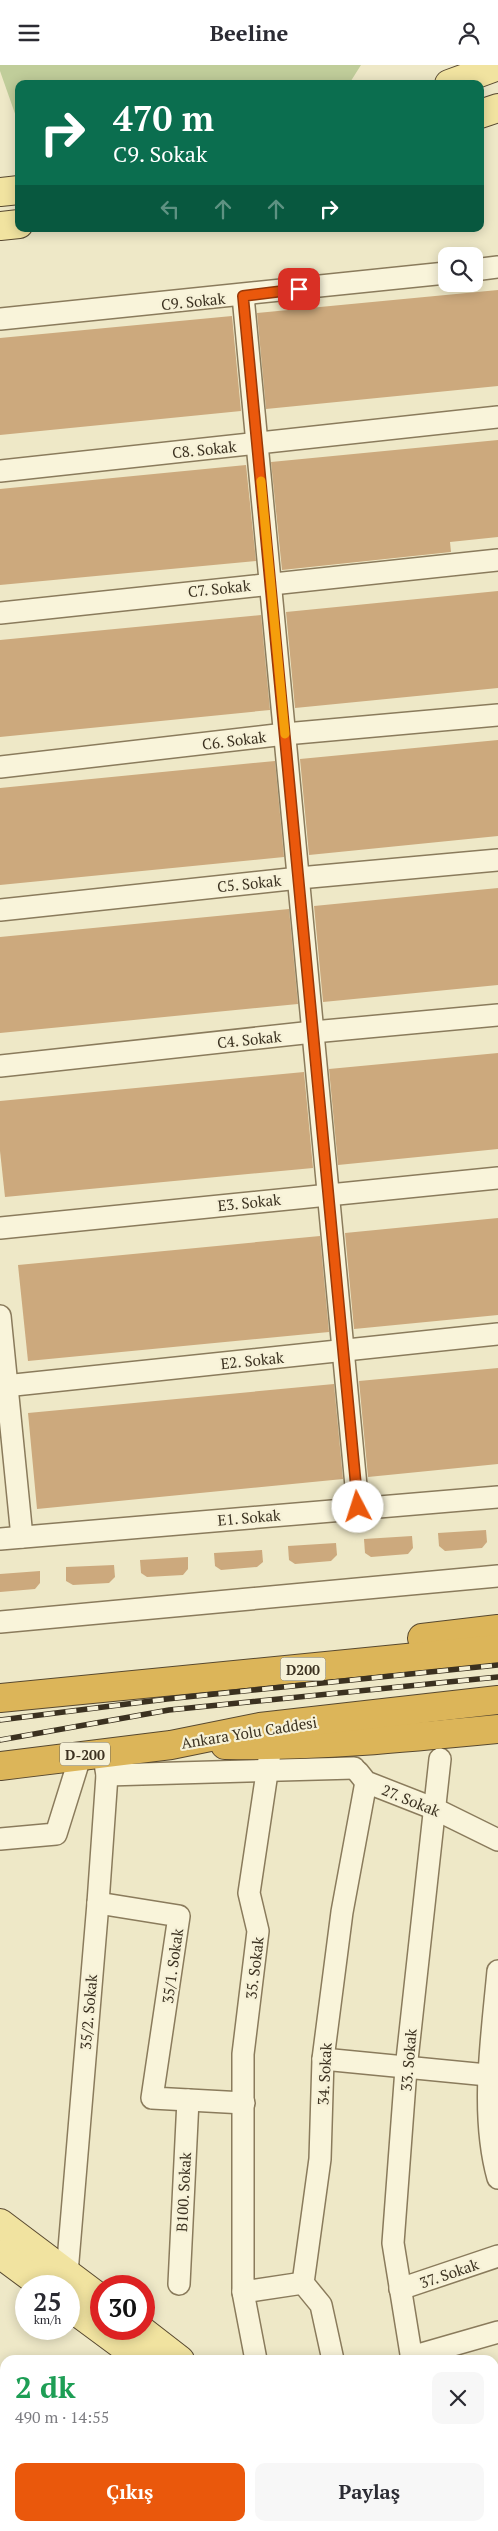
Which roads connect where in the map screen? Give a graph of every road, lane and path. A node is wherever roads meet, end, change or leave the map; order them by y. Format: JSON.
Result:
{"nodes":[{"id":1,"x":498,"y":66,"type":"edge"},
{"id":2,"x":460,"y":80,"type":"edge"},
{"id":3,"x":498,"y":108,"type":"edge"},
{"id":4,"x":484,"y":113,"type":"edge"},
{"id":5,"x":15,"y":190,"type":"edge"},
{"id":6,"x":0,"y":192,"type":"edge"},
{"id":7,"x":15,"y":224,"type":"edge"},
{"id":8,"x":0,"y":226,"type":"edge"},
{"id":9,"x":498,"y":267,"type":"edge"},
{"id":10,"x":483,"y":269,"type":"edge"},
{"id":11,"x":438,"y":274,"type":"edge"},
{"id":12,"x":243,"y":296,"type":"junction"},
{"id":13,"x":0,"y":319,"type":"edge"},
{"id":14,"x":498,"y":417,"type":"edge"},
{"id":15,"x":258,"y":443,"type":"junction"},
{"id":16,"x":0,"y":471,"type":"edge"},
{"id":17,"x":498,"y":560,"type":"edge"},
{"id":18,"x":270,"y":583,"type":"junction"},
{"id":19,"x":0,"y":613,"type":"edge"},
{"id":20,"x":498,"y":715,"type":"edge"},
{"id":21,"x":285,"y":734,"type":"junction"},
{"id":22,"x":0,"y":767,"type":"edge"},
{"id":23,"x":498,"y":860,"type":"edge"},
{"id":24,"x":299,"y":878,"type":"junction"},
{"id":25,"x":0,"y":910,"type":"edge"},
{"id":26,"x":498,"y":1015,"type":"edge"},
{"id":27,"x":313,"y":1032,"type":"junction"},
{"id":28,"x":0,"y":1066,"type":"edge"},
{"id":29,"x":498,"y":1178,"type":"edge"},
{"id":30,"x":328,"y":1194,"type":"junction"},
{"id":31,"x":0,"y":1228,"type":"edge"},
{"id":32,"x":0,"y":1316,"type":"edge"},
{"id":33,"x":498,"y":1334,"type":"edge"},
{"id":34,"x":343,"y":1351,"type":"junction"},
{"id":35,"x":5,"y":1386,"type":"junction"},
{"id":36,"x":498,"y":1497,"type":"edge"},
{"id":37,"x":358,"y":1507,"type":"junction"},
{"id":38,"x":22,"y":1537,"type":"junction"},
{"id":39,"x":0,"y":1539,"type":"edge"},
{"id":40,"x":498,"y":1576,"type":"edge"},
{"id":41,"x":0,"y":1623,"type":"edge"},
{"id":42,"x":498,"y":1629,"type":"edge"},
{"id":43,"x":498,"y":1649,"type":"edge"},
{"id":44,"x":107,"y":1688,"type":"junction"},
{"id":45,"x":0,"y":1698,"type":"edge"},
{"id":46,"x":498,"y":1700,"type":"edge"},
{"id":47,"x":498,"y":1729,"type":"edge"},
{"id":48,"x":338,"y":1743,"type":"junction"},
{"id":49,"x":171,"y":1745,"type":"junction"},
{"id":50,"x":268,"y":1758,"type":"junction"},
{"id":51,"x":440,"y":1759,"type":"dead end"},
{"id":52,"x":97,"y":1760,"type":"junction"},
{"id":53,"x":0,"y":1765,"type":"edge"},
{"id":54,"x":360,"y":1775,"type":"junction"},
{"id":55,"x":435,"y":1809,"type":"junction"},
{"id":56,"x":0,"y":1839,"type":"edge"},
{"id":57,"x":498,"y":1840,"type":"edge"},
{"id":58,"x":98,"y":1903,"type":"junction"},
{"id":59,"x":498,"y":1971,"type":"edge"},
{"id":60,"x":323,"y":2059,"type":"junction"},
{"id":61,"x":406,"y":2069,"type":"junction"},
{"id":62,"x":493,"y":2076,"type":"edge"},
{"id":63,"x":188,"y":2100,"type":"junction"},
{"id":64,"x":244,"y":2103,"type":"junction"},
{"id":65,"x":498,"y":2178,"type":"edge"},
{"id":66,"x":0,"y":2223,"type":"edge"},
{"id":67,"x":0,"y":2254,"type":"edge"},
{"id":68,"x":498,"y":2256,"type":"edge"},
{"id":69,"x":67,"y":2273,"type":"junction"},
{"id":70,"x":28,"y":2275,"type":"edge"},
{"id":71,"x":303,"y":2283,"type":"junction"},
{"id":72,"x":179,"y":2284,"type":"dead end"},
{"id":73,"x":400,"y":2289,"type":"junction"},
{"id":74,"x":90,"y":2291,"type":"edge"},
{"id":75,"x":243,"y":2292,"type":"junction"},
{"id":76,"x":80,"y":2313,"type":"edge"},
{"id":77,"x":498,"y":2332,"type":"edge"},
{"id":78,"x":154,"y":2340,"type":"edge"},
{"id":79,"x":135,"y":2355,"type":"edge"},
{"id":80,"x":174,"y":2355,"type":"edge"},
{"id":81,"x":255,"y":2355,"type":"edge"},
{"id":82,"x":332,"y":2355,"type":"edge"},
{"id":83,"x":411,"y":2355,"type":"edge"},
{"id":84,"x":422,"y":2355,"type":"edge"}],
"edges":[{"from":1,"to":2,"type":"main road"},
{"from":3,"to":4,"type":"main road"},
{"from":5,"to":6,"type":"main road"},
{"from":7,"to":8,"type":"main road"},
{"from":9,"to":10,"type":"street"},
{"from":11,"to":12,"type":"street","name":"C9. Sokak"},
{"from":12,"to":13,"type":"street","name":"C9. Sokak"},
{"from":12,"to":15,"type":"street"},
{"from":14,"to":15,"type":"street","name":"C8. Sokak"},
{"from":15,"to":16,"type":"street","name":"C8. Sokak"},
{"from":15,"to":18,"type":"street"},
{"from":17,"to":18,"type":"street","name":"C7. Sokak"},
{"from":18,"to":19,"type":"street","name":"C7. Sokak"},
{"from":18,"to":21,"type":"street"},
{"from":20,"to":21,"type":"street","name":"C6. Sokak"},
{"from":21,"to":22,"type":"street","name":"C6. Sokak"},
{"from":21,"to":24,"type":"street"},
{"from":23,"to":24,"type":"street","name":"C5. Sokak"},
{"from":24,"to":25,"type":"street","name":"C5. Sokak"},
{"from":24,"to":27,"type":"street"},
{"from":26,"to":27,"type":"street","name":"C4. Sokak"},
{"from":27,"to":28,"type":"street","name":"C4. Sokak"},
{"from":27,"to":30,"type":"street"},
{"from":29,"to":30,"type":"street","name":"E3. Sokak"},
{"from":30,"to":31,"type":"street","name":"E3. Sokak"},
{"from":30,"to":34,"type":"street"},
{"from":32,"to":35,"type":"street"},
{"from":33,"to":34,"type":"street","name":"E2. Sokak"},
{"from":34,"to":35,"type":"street","name":"E2. Sokak"},
{"from":34,"to":37,"type":"street"},
{"from":35,"to":38,"type":"street"},
{"from":36,"to":37,"type":"street","name":"E1. Sokak"},
{"from":37,"to":38,"type":"street","name":"E1. Sokak"},
{"from":38,"to":39,"type":"street","name":"E1. Sokak"},
{"from":40,"to":41,"type":"street"},
{"from":42,"to":44,"type":"highway"},
{"from":43,"to":44,"type":"highway","number":"D200"},
{"from":44,"to":45,"type":"highway"},
{"from":46,"to":49,"type":"highway","name":"Ankara Yolu Caddesi"},
{"from":47,"to":48,"type":"highway"},
{"from":48,"to":50,"type":"highway"},
{"from":48,"to":54,"type":"street"},
{"from":49,"to":50,"type":"highway"},
{"from":49,"to":52,"type":"highway","name":"Ankara Yolu Caddesi","number":"D-200"},
{"from":50,"to":52,"type":"street"},
{"from":50,"to":54,"type":"street"},
{"from":50,"to":64,"type":"street","name":"35. Sokak"},
{"from":51,"to":55,"type":"street","name":"33. Sokak"},
{"from":52,"to":53,"type":"highway","name":"Ankara Yolu Caddesi","number":"D-200"},
{"from":52,"to":56,"type":"street"},
{"from":52,"to":58,"type":"street","name":"35/2. Sokak"},
{"from":54,"to":55,"type":"street","name":"27. Sokak"},
{"from":54,"to":60,"type":"street","name":"34. Sokak"},
{"from":55,"to":57,"type":"street","name":"27. Sokak"},
{"from":55,"to":61,"type":"street","name":"33. Sokak"},
{"from":58,"to":63,"type":"street","name":"35/1. Sokak"},
{"from":58,"to":69,"type":"street","name":"35/2. Sokak"},
{"from":59,"to":62,"type":"street"},
{"from":60,"to":61,"type":"street"},
{"from":60,"to":71,"type":"street","name":"34. Sokak"},
{"from":61,"to":62,"type":"street"},
{"from":61,"to":73,"type":"street","name":"33. Sokak"},
{"from":62,"to":65,"type":"street"},
{"from":63,"to":64,"type":"street"},
{"from":63,"to":72,"type":"street","name":"B100. Sokak"},
{"from":64,"to":75,"type":"street","name":"35. Sokak"},
{"from":66,"to":69,"type":"main road"},
{"from":67,"to":70,"type":"main road"},
{"from":68,"to":73,"type":"street","name":"37. Sokak"},
{"from":69,"to":74,"type":"main road"},
{"from":71,"to":75,"type":"street"},
{"from":71,"to":82,"type":"street"},
{"from":73,"to":83,"type":"street","name":"33. Sokak"},
{"from":75,"to":81,"type":"street","name":"35. Sokak"},
{"from":76,"to":79,"type":"main road"},
{"from":77,"to":84,"type":"street"},
{"from":78,"to":80,"type":"main road"}]}
